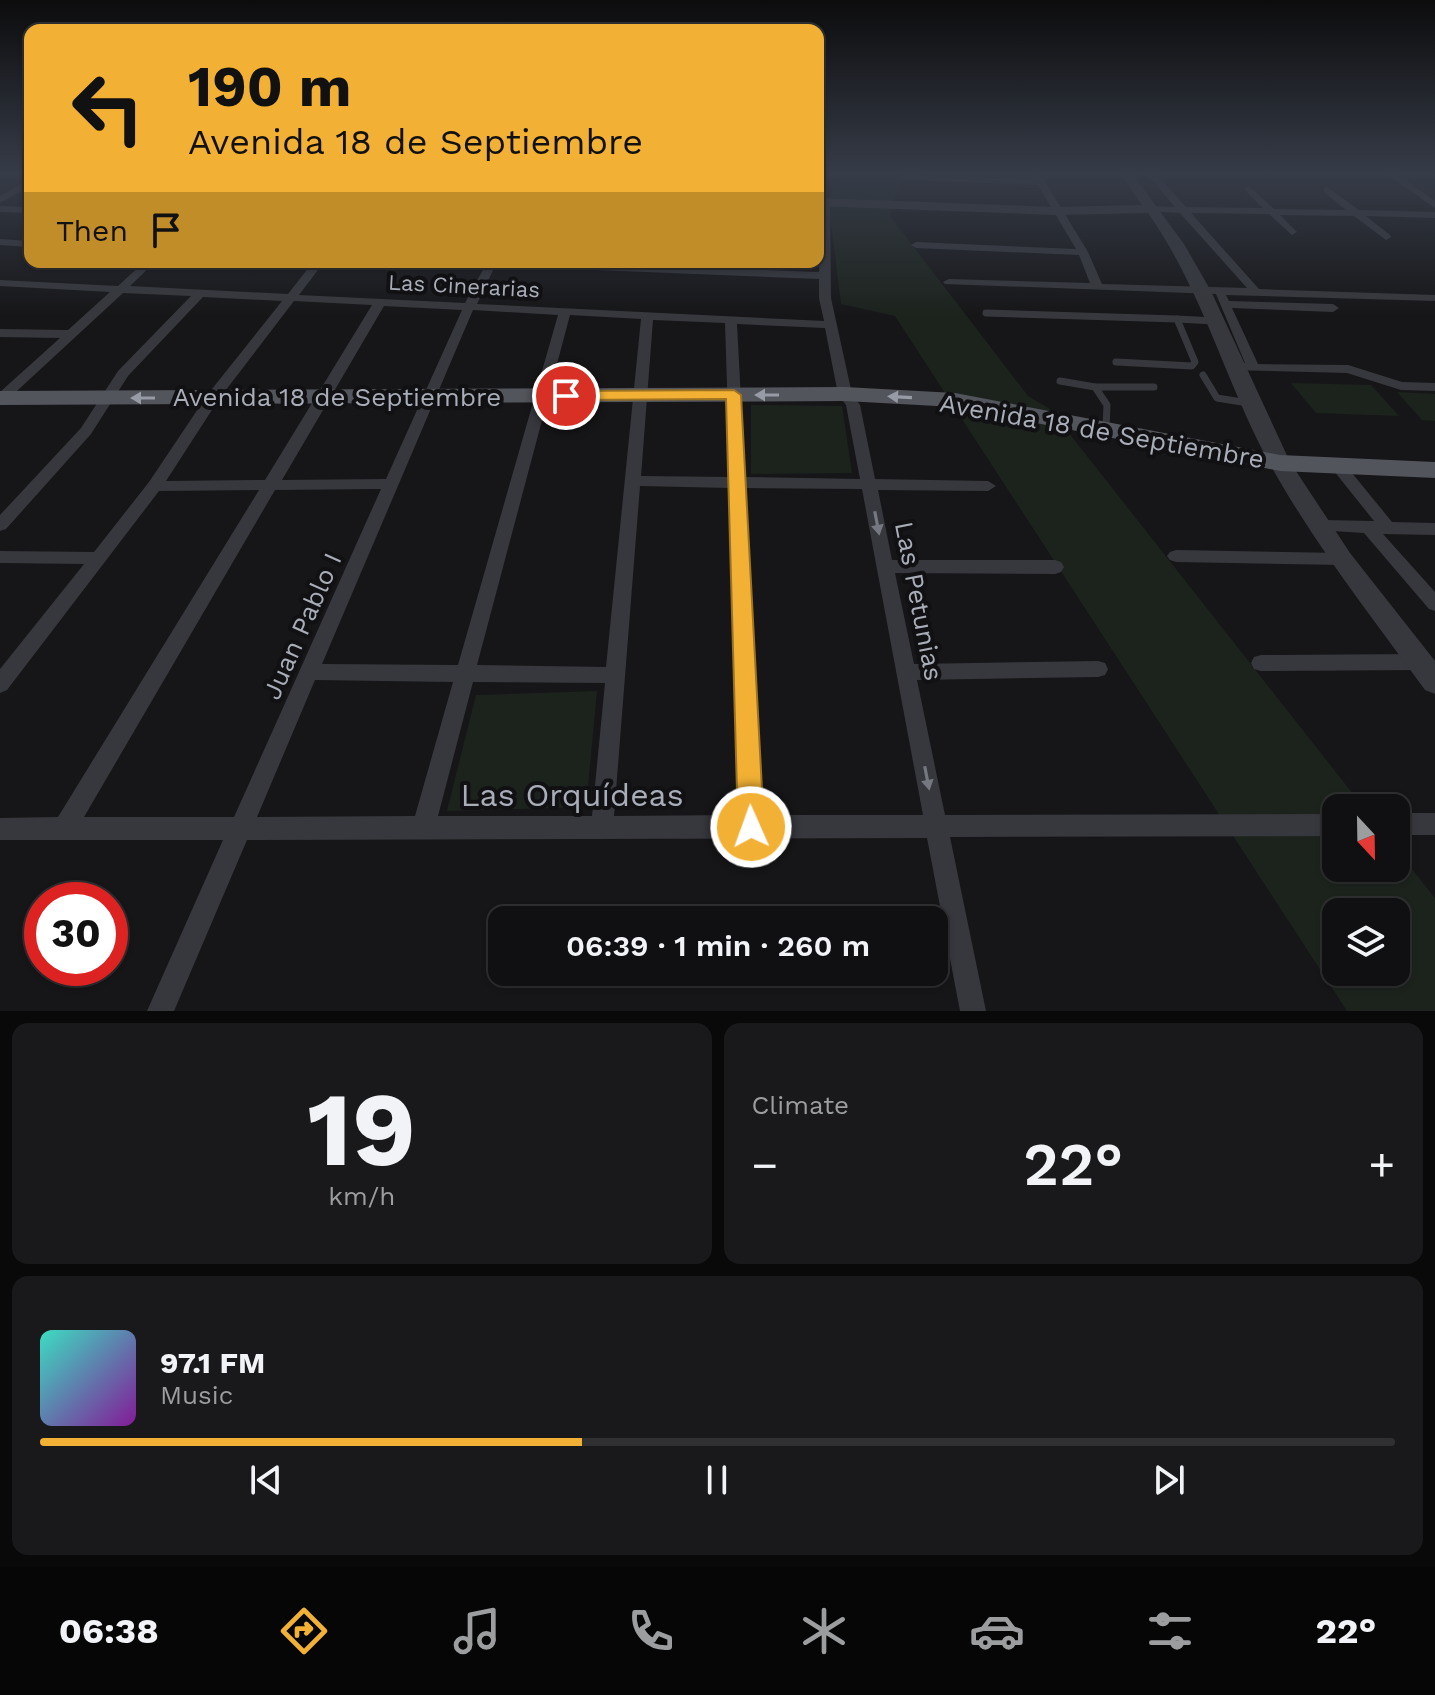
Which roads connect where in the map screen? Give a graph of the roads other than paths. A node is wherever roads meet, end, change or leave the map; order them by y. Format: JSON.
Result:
{"nodes":[{"id":1,"x":1063,"y":222,"type":"edge"},
{"id":2,"x":1162,"y":222,"type":"edge"},
{"id":3,"x":1194,"y":222,"type":"edge"},
{"id":4,"x":1282,"y":222,"type":"edge"},
{"id":5,"x":1367,"y":222,"type":"edge"},
{"id":6,"x":1292,"y":232,"type":"dead end"},
{"id":7,"x":1386,"y":237,"type":"dead end"},
{"id":8,"x":0,"y":242,"type":"edge"},
{"id":9,"x":24,"y":244,"type":"edge"},
{"id":10,"x":916,"y":245,"type":"dead end"},
{"id":11,"x":1083,"y":252,"type":"junction"},
{"id":12,"x":824,"y":264,"type":"edge"},
{"id":13,"x":143,"y":268,"type":"edge"},
{"id":14,"x":314,"y":268,"type":"edge"},
{"id":15,"x":489,"y":268,"type":"edge"},
{"id":16,"x":635,"y":268,"type":"edge"},
{"id":17,"x":825,"y":276,"type":"junction"},
{"id":18,"x":949,"y":282,"type":"dead end"},
{"id":19,"x":0,"y":283,"type":"edge"},
{"id":20,"x":1098,"y":288,"type":"junction"},
{"id":21,"x":118,"y":289,"type":"junction"},
{"id":22,"x":1256,"y":292,"type":"junction"},
{"id":23,"x":200,"y":293,"type":"junction"},
{"id":24,"x":1216,"y":295,"type":"junction"},
{"id":25,"x":1416,"y":297,"type":"junction"},
{"id":26,"x":287,"y":298,"type":"junction"},
{"id":27,"x":1435,"y":298,"type":"edge"},
{"id":28,"x":380,"y":302,"type":"junction"},
{"id":29,"x":469,"y":307,"type":"junction"},
{"id":30,"x":1333,"y":308,"type":"dead end"},
{"id":31,"x":565,"y":312,"type":"junction"},
{"id":32,"x":986,"y":313,"type":"dead end"},
{"id":33,"x":1435,"y":313,"type":"edge"},
{"id":34,"x":647,"y":316,"type":"junction"},
{"id":35,"x":1177,"y":319,"type":"junction"},
{"id":36,"x":731,"y":320,"type":"junction"},
{"id":37,"x":1215,"y":321,"type":"junction"},
{"id":38,"x":830,"y":325,"type":"junction"},
{"id":39,"x":0,"y":333,"type":"edge"},
{"id":40,"x":68,"y":334,"type":"junction"},
{"id":41,"x":1116,"y":362,"type":"dead end"},
{"id":42,"x":1234,"y":367,"type":"junction"},
{"id":43,"x":1253,"y":367,"type":"junction"},
{"id":44,"x":1203,"y":375,"type":"dead end"},
{"id":45,"x":1060,"y":381,"type":"dead end"},
{"id":46,"x":1095,"y":387,"type":"junction"},
{"id":47,"x":1154,"y":387,"type":"dead end"},
{"id":48,"x":1435,"y":387,"type":"edge"},
{"id":49,"x":845,"y":394,"type":"junction"},
{"id":50,"x":640,"y":395,"type":"junction"},
{"id":51,"x":734,"y":395,"type":"junction"},
{"id":52,"x":430,"y":396,"type":"junction"},
{"id":53,"x":542,"y":396,"type":"junction"},
{"id":54,"x":213,"y":397,"type":"junction"},
{"id":55,"x":322,"y":397,"type":"junction"},
{"id":56,"x":0,"y":398,"type":"edge"},
{"id":57,"x":106,"y":398,"type":"junction"},
{"id":58,"x":1253,"y":404,"type":"junction"},
{"id":59,"x":1106,"y":428,"type":"junction"},
{"id":60,"x":1280,"y":463,"type":"junction"},
{"id":61,"x":1338,"y":466,"type":"junction"},
{"id":62,"x":1435,"y":471,"type":"edge"},
{"id":63,"x":632,"y":481,"type":"junction"},
{"id":64,"x":737,"y":482,"type":"junction"},
{"id":65,"x":269,"y":484,"type":"junction"},
{"id":66,"x":391,"y":484,"type":"junction"},
{"id":67,"x":869,"y":484,"type":"junction"},
{"id":68,"x":155,"y":486,"type":"junction"},
{"id":69,"x":988,"y":486,"type":"dead end"},
{"id":70,"x":0,"y":525,"type":"edge"},
{"id":71,"x":1322,"y":526,"type":"junction"},
{"id":72,"x":1368,"y":527,"type":"junction"},
{"id":73,"x":1389,"y":529,"type":"junction"},
{"id":74,"x":1435,"y":529,"type":"edge"},
{"id":75,"x":1176,"y":556,"type":"dead end"},
{"id":76,"x":0,"y":557,"type":"edge"},
{"id":77,"x":101,"y":558,"type":"junction"},
{"id":78,"x":1342,"y":559,"type":"junction"},
{"id":79,"x":885,"y":566,"type":"junction"},
{"id":80,"x":1055,"y":567,"type":"dead end"},
{"id":81,"x":1435,"y":604,"type":"edge"},
{"id":82,"x":1423,"y":657,"type":"edge"},
{"id":83,"x":1261,"y":663,"type":"dead end"},
{"id":84,"x":1098,"y":669,"type":"dead end"},
{"id":85,"x":310,"y":672,"type":"junction"},
{"id":86,"x":906,"y":672,"type":"junction"},
{"id":87,"x":464,"y":674,"type":"junction"},
{"id":88,"x":615,"y":675,"type":"junction"},
{"id":89,"x":1435,"y":682,"type":"edge"},
{"id":90,"x":0,"y":684,"type":"edge"},
{"id":91,"x":1410,"y":824,"type":"edge"},
{"id":92,"x":1435,"y":824,"type":"edge"},
{"id":93,"x":1322,"y":825,"type":"edge"},
{"id":94,"x":936,"y":826,"type":"junction"},
{"id":95,"x":602,"y":827,"type":"junction"},
{"id":96,"x":751,"y":827,"type":"junction"},
{"id":97,"x":240,"y":828,"type":"junction"},
{"id":98,"x":423,"y":828,"type":"junction"},
{"id":99,"x":0,"y":829,"type":"edge"},
{"id":100,"x":64,"y":829,"type":"junction"},
{"id":101,"x":160,"y":1011,"type":"edge"},
{"id":102,"x":973,"y":1011,"type":"edge"}],
"edges":[{"from":1,"to":11,"type":"street"},
{"from":2,"to":24,"type":"street"},
{"from":3,"to":22,"type":"street"},
{"from":4,"to":6,"type":"street"},
{"from":5,"to":7,"type":"street"},
{"from":8,"to":9,"type":"street"},
{"from":10,"to":11,"type":"street"},
{"from":11,"to":20,"type":"street"},
{"from":12,"to":17,"type":"street","name":"Las Petunias"},
{"from":13,"to":21,"type":"street"},
{"from":14,"to":26,"type":"street"},
{"from":15,"to":29,"type":"street","name":"Juan Pablo I"},
{"from":16,"to":17,"type":"street"},
{"from":17,"to":38,"type":"street","name":"Las Petunias"},
{"from":18,"to":20,"type":"street"},
{"from":19,"to":21,"type":"street","name":"Las Cinerarias"},
{"from":20,"to":24,"type":"street"},
{"from":21,"to":23,"type":"street","name":"Las Cinerarias"},
{"from":21,"to":40,"type":"street"},
{"from":22,"to":24,"type":"street"},
{"from":22,"to":25,"type":"street"},
{"from":23,"to":26,"type":"street","name":"Las Cinerarias"},
{"from":23,"to":57,"type":"street"},
{"from":24,"to":30,"type":"street"},
{"from":24,"to":37,"type":"street"},
{"from":24,"to":43,"type":"street"},
{"from":25,"to":27,"type":"street"},
{"from":25,"to":33,"type":"street"},
{"from":26,"to":28,"type":"street","name":"Las Cinerarias"},
{"from":26,"to":54,"type":"street"},
{"from":28,"to":29,"type":"street","name":"Las Cinerarias"},
{"from":28,"to":55,"type":"street"},
{"from":29,"to":31,"type":"street","name":"Las Cinerarias"},
{"from":29,"to":52,"type":"street","name":"Juan Pablo I"},
{"from":31,"to":34,"type":"street","name":"Las Cinerarias"},
{"from":31,"to":53,"type":"street"},
{"from":32,"to":35,"type":"lane"},
{"from":34,"to":36,"type":"street","name":"Las Cinerarias"},
{"from":34,"to":50,"type":"street"},
{"from":35,"to":37,"type":"lane"},
{"from":35,"to":41,"type":"lane"},
{"from":36,"to":38,"type":"street","name":"Las Cinerarias"},
{"from":36,"to":51,"type":"street"},
{"from":37,"to":42,"type":"street"},
{"from":38,"to":49,"type":"street","name":"Las Petunias"},
{"from":39,"to":40,"type":"street"},
{"from":40,"to":56,"type":"street"},
{"from":42,"to":43,"type":"street"},
{"from":42,"to":58,"type":"street"},
{"from":43,"to":48,"type":"street"},
{"from":44,"to":58,"type":"lane"},
{"from":45,"to":46,"type":"lane"},
{"from":46,"to":47,"type":"lane"},
{"from":46,"to":59,"type":"lane"},
{"from":49,"to":51,"type":"main road","name":"Avenida 18 de Septiembre","one_way":true},
{"from":59,"to":49,"type":"main road","name":"Avenida 18 de Septiembre","one_way":true},
{"from":49,"to":67,"type":"street","name":"Las Petunias"},
{"from":50,"to":51,"type":"main road","name":"Avenida 18 de Septiembre"},
{"from":50,"to":53,"type":"main road","name":"Avenida 18 de Septiembre"},
{"from":50,"to":63,"type":"street"},
{"from":51,"to":64,"type":"street"},
{"from":52,"to":53,"type":"main road","name":"Avenida 18 de Septiembre"},
{"from":52,"to":55,"type":"main road","name":"Avenida 18 de Septiembre"},
{"from":52,"to":66,"type":"street","name":"Juan Pablo I"},
{"from":53,"to":87,"type":"street"},
{"from":54,"to":55,"type":"main road","name":"Avenida 18 de Septiembre"},
{"from":54,"to":57,"type":"main road","name":"Avenida 18 de Septiembre","one_way":true},
{"from":54,"to":68,"type":"street"},
{"from":55,"to":65,"type":"street"},
{"from":56,"to":57,"type":"main road","name":"Avenida 18 de Septiembre"},
{"from":57,"to":70,"type":"street"},
{"from":58,"to":60,"type":"street"},
{"from":59,"to":60,"type":"main road","name":"Avenida 18 de Septiembre"},
{"from":60,"to":61,"type":"main road","name":"Avenida 18 de Septiembre"},
{"from":60,"to":71,"type":"street"},
{"from":61,"to":62,"type":"main road","name":"Avenida 18 de Septiembre"},
{"from":61,"to":73,"type":"street"},
{"from":63,"to":64,"type":"street"},
{"from":63,"to":88,"type":"street"},
{"from":64,"to":67,"type":"street"},
{"from":64,"to":96,"type":"street"},
{"from":65,"to":66,"type":"street"},
{"from":65,"to":68,"type":"street"},
{"from":65,"to":100,"type":"street"},
{"from":66,"to":85,"type":"street","name":"Juan Pablo I"},
{"from":67,"to":69,"type":"street"},
{"from":67,"to":79,"type":"street","name":"Las Petunias","one_way":true},
{"from":68,"to":77,"type":"street"},
{"from":71,"to":72,"type":"street"},
{"from":71,"to":78,"type":"street"},
{"from":72,"to":73,"type":"street"},
{"from":72,"to":81,"type":"street"},
{"from":73,"to":74,"type":"street"},
{"from":75,"to":78,"type":"street"},
{"from":76,"to":77,"type":"street"},
{"from":77,"to":90,"type":"street"},
{"from":78,"to":82,"type":"street"},
{"from":79,"to":80,"type":"street"},
{"from":79,"to":86,"type":"street","name":"Las Petunias"},
{"from":82,"to":83,"type":"street"},
{"from":82,"to":89,"type":"street"},
{"from":84,"to":86,"type":"street"},
{"from":85,"to":87,"type":"street"},
{"from":85,"to":97,"type":"street","name":"Juan Pablo I"},
{"from":86,"to":94,"type":"street","name":"Las Petunias","one_way":true},
{"from":87,"to":88,"type":"street"},
{"from":87,"to":98,"type":"street"},
{"from":88,"to":95,"type":"street"},
{"from":91,"to":92,"type":"street"},
{"from":93,"to":94,"type":"street","name":"Las Orquídeas"},
{"from":94,"to":96,"type":"street","name":"Las Orquídeas"},
{"from":94,"to":102,"type":"street","name":"Las Petunias"},
{"from":95,"to":96,"type":"street","name":"Las Orquídeas"},
{"from":95,"to":98,"type":"street","name":"Las Orquídeas"},
{"from":97,"to":98,"type":"street","name":"Las Orquídeas"},
{"from":97,"to":100,"type":"street","name":"Las Orquídeas"},
{"from":97,"to":101,"type":"street","name":"Juan Pablo I"},
{"from":99,"to":100,"type":"street","name":"Las Orquídeas"}]}
